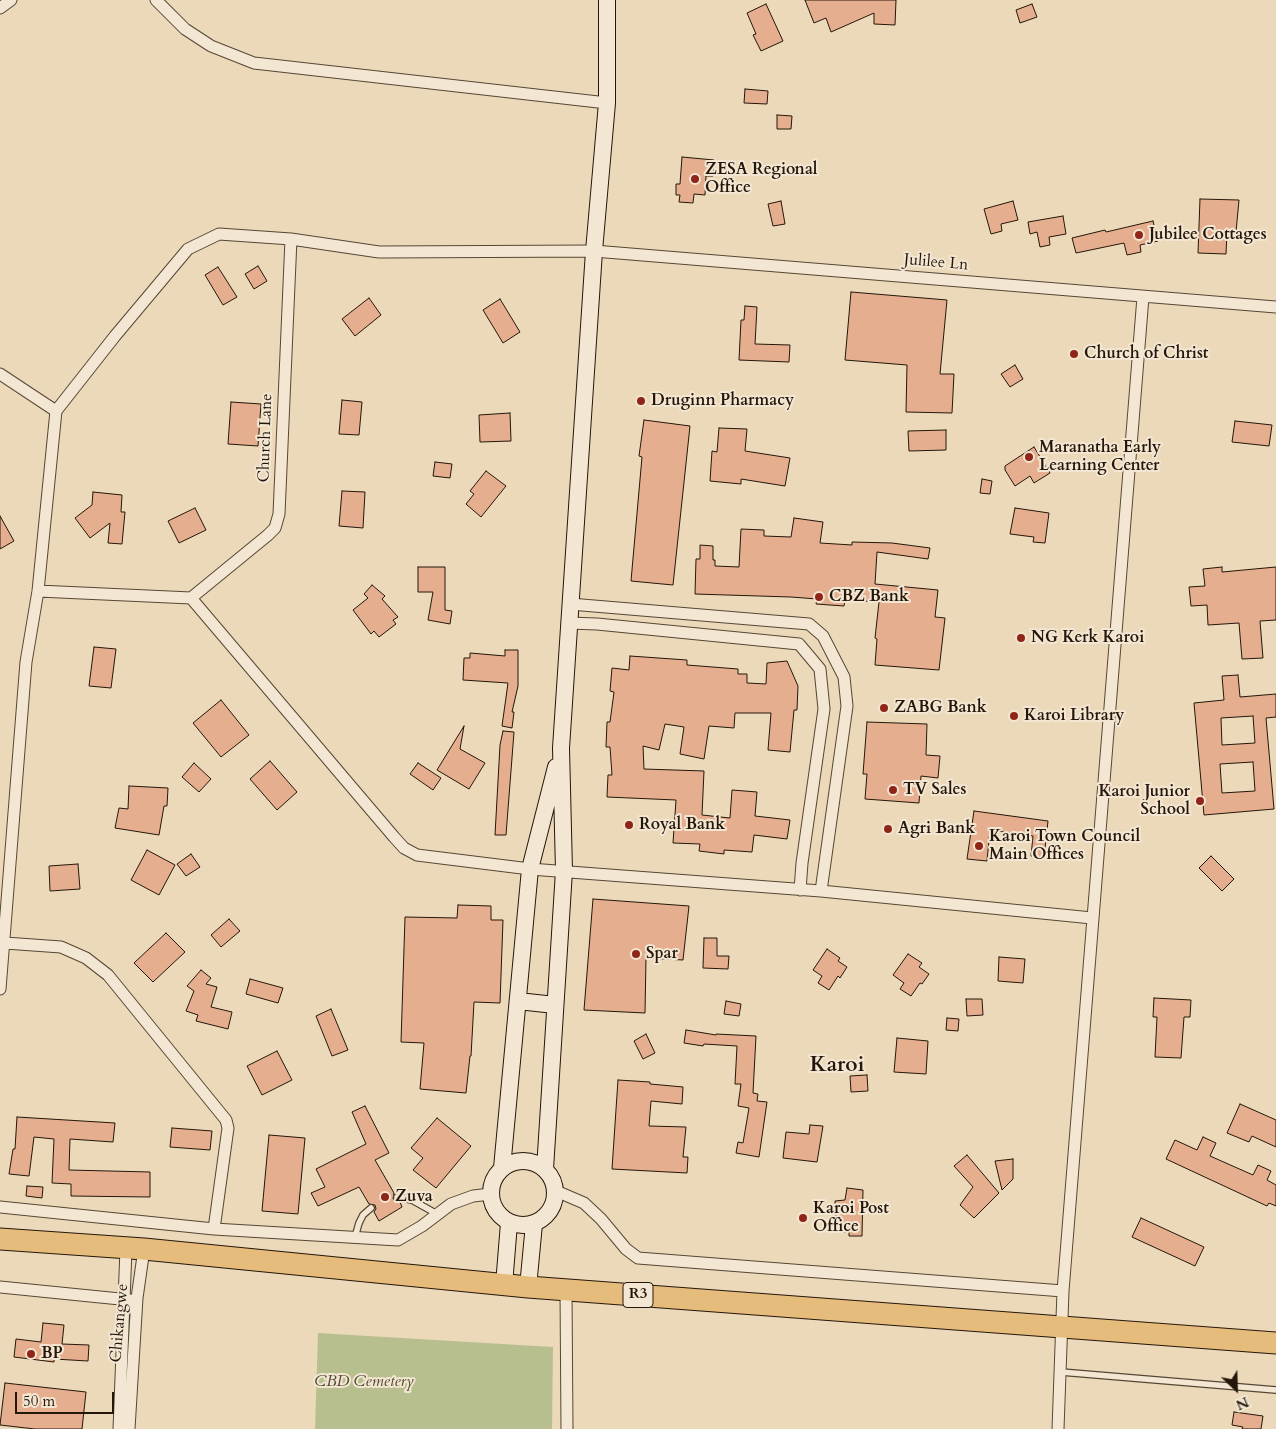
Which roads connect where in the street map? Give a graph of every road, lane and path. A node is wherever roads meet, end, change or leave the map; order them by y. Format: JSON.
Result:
{"nodes":[{"id":1,"x":11,"y":0,"type":"edge"},
{"id":2,"x":156,"y":0,"type":"edge"},
{"id":3,"x":607,"y":0,"type":"edge"},
{"id":4,"x":0,"y":8,"type":"edge"},
{"id":5,"x":607,"y":104,"type":"junction"},
{"id":6,"x":291,"y":239,"type":"junction"},
{"id":7,"x":594,"y":251,"type":"junction"},
{"id":8,"x":1143,"y":297,"type":"junction"},
{"id":9,"x":1276,"y":307,"type":"edge"},
{"id":10,"x":0,"y":374,"type":"edge"},
{"id":11,"x":56,"y":411,"type":"junction"},
{"id":12,"x":38,"y":591,"type":"junction"},
{"id":13,"x":191,"y":598,"type":"junction"},
{"id":14,"x":570,"y":604,"type":"junction"},
{"id":15,"x":756,"y":620,"type":"junction"},
{"id":16,"x":569,"y":623,"type":"junction"},
{"id":17,"x":755,"y":640,"type":"junction"},
{"id":18,"x":561,"y":748,"type":"junction"},
{"id":19,"x":816,"y":764,"type":"junction"},
{"id":20,"x":838,"y":768,"type":"junction"},
{"id":21,"x":530,"y":869,"type":"junction"},
{"id":22,"x":564,"y":872,"type":"junction"},
{"id":23,"x":800,"y":890,"type":"junction"},
{"id":24,"x":821,"y":891,"type":"junction"},
{"id":25,"x":1092,"y":918,"type":"junction"},
{"id":26,"x":5,"y":943,"type":"junction"},
{"id":27,"x":0,"y":989,"type":"edge"},
{"id":28,"x":518,"y":1001,"type":"junction"},
{"id":29,"x":556,"y":1005,"type":"junction"},
{"id":30,"x":502,"y":1168,"type":"junction"},
{"id":31,"x":546,"y":1169,"type":"junction"},
{"id":32,"x":556,"y":1191,"type":"junction"},
{"id":33,"x":491,"y":1194,"type":"junction"},
{"id":34,"x":396,"y":1197,"type":"dead end"},
{"id":35,"x":0,"y":1207,"type":"edge"},
{"id":36,"x":372,"y":1208,"type":"dead end"},
{"id":37,"x":437,"y":1214,"type":"junction"},
{"id":38,"x":508,"y":1223,"type":"junction"},
{"id":39,"x":534,"y":1224,"type":"junction"},
{"id":40,"x":214,"y":1229,"type":"junction"},
{"id":41,"x":355,"y":1238,"type":"junction"},
{"id":42,"x":0,"y":1239,"type":"edge"},
{"id":43,"x":135,"y":1249,"type":"junction"},
{"id":44,"x":504,"y":1285,"type":"junction"},
{"id":45,"x":0,"y":1287,"type":"edge"},
{"id":46,"x":528,"y":1287,"type":"junction"},
{"id":47,"x":566,"y":1290,"type":"junction"},
{"id":48,"x":1063,"y":1291,"type":"junction"},
{"id":49,"x":125,"y":1299,"type":"junction"},
{"id":50,"x":137,"y":1300,"type":"junction"},
{"id":51,"x":1062,"y":1328,"type":"junction"},
{"id":52,"x":1276,"y":1343,"type":"edge"},
{"id":53,"x":1061,"y":1372,"type":"junction"},
{"id":54,"x":1276,"y":1390,"type":"edge"},
{"id":55,"x":119,"y":1429,"type":"edge"},
{"id":56,"x":129,"y":1429,"type":"edge"},
{"id":57,"x":567,"y":1429,"type":"edge"},
{"id":58,"x":1058,"y":1429,"type":"edge"}],
"edges":[{"from":1,"to":4,"type":"street"},
{"from":2,"to":5,"type":"street"},
{"from":3,"to":5,"type":"street"},
{"from":5,"to":7,"type":"street"},
{"from":6,"to":7,"type":"street","name":"Julilee Ln"},
{"from":6,"to":11,"type":"street","name":"Julilee Ln"},
{"from":6,"to":13,"type":"street","name":"Church Lane"},
{"from":7,"to":8,"type":"street","name":"Julilee Ln"},
{"from":7,"to":14,"type":"street"},
{"from":8,"to":9,"type":"street","name":"Julilee Ln"},
{"from":8,"to":25,"type":"street"},
{"from":10,"to":11,"type":"street"},
{"from":11,"to":12,"type":"street"},
{"from":12,"to":13,"type":"street"},
{"from":12,"to":26,"type":"street"},
{"from":13,"to":21,"type":"street"},
{"from":14,"to":15,"type":"street"},
{"from":14,"to":16,"type":"street"},
{"from":15,"to":17,"type":"street"},
{"from":15,"to":20,"type":"street"},
{"from":16,"to":17,"type":"street"},
{"from":16,"to":18,"type":"street"},
{"from":17,"to":19,"type":"street"},
{"from":18,"to":21,"type":"street"},
{"from":18,"to":22,"type":"street"},
{"from":19,"to":20,"type":"street"},
{"from":19,"to":23,"type":"street"},
{"from":20,"to":24,"type":"street"},
{"from":21,"to":22,"type":"street"},
{"from":21,"to":28,"type":"street"},
{"from":22,"to":23,"type":"street"},
{"from":22,"to":29,"type":"street"},
{"from":23,"to":24,"type":"street"},
{"from":24,"to":25,"type":"street"},
{"from":25,"to":48,"type":"street"},
{"from":26,"to":27,"type":"street"},
{"from":26,"to":40,"type":"street"},
{"from":28,"to":29,"type":"street"},
{"from":28,"to":30,"type":"street"},
{"from":29,"to":31,"type":"street"},
{"from":30,"to":31,"type":"street"},
{"from":30,"to":33,"type":"street"},
{"from":31,"to":32,"type":"street"},
{"from":32,"to":39,"type":"street"},
{"from":32,"to":48,"type":"street"},
{"from":33,"to":37,"type":"street"},
{"from":33,"to":38,"type":"street"},
{"from":34,"to":37,"type":"lane"},
{"from":35,"to":40,"type":"street"},
{"from":36,"to":41,"type":"lane"},
{"from":37,"to":41,"type":"street"},
{"from":38,"to":39,"type":"street"},
{"from":38,"to":44,"type":"street"},
{"from":39,"to":46,"type":"street"},
{"from":40,"to":41,"type":"street"},
{"from":42,"to":43,"type":"highway","number":"R3"},
{"from":43,"to":44,"type":"highway","number":"R3"},
{"from":43,"to":49,"type":"street","name":"Chikangwe"},
{"from":43,"to":50,"type":"street","name":"Chikangwe"},
{"from":44,"to":46,"type":"highway","number":"R3"},
{"from":45,"to":49,"type":"street"},
{"from":46,"to":47,"type":"highway","number":"R3"},
{"from":47,"to":51,"type":"highway","number":"R3"},
{"from":47,"to":57,"type":"street"},
{"from":48,"to":51,"type":"street"},
{"from":49,"to":50,"type":"street"},
{"from":49,"to":55,"type":"street","name":"Chikangwe"},
{"from":50,"to":56,"type":"street","name":"Chikangwe"},
{"from":51,"to":52,"type":"highway","number":"R3"},
{"from":51,"to":53,"type":"street"},
{"from":53,"to":54,"type":"lane"},
{"from":53,"to":58,"type":"street"}]}
